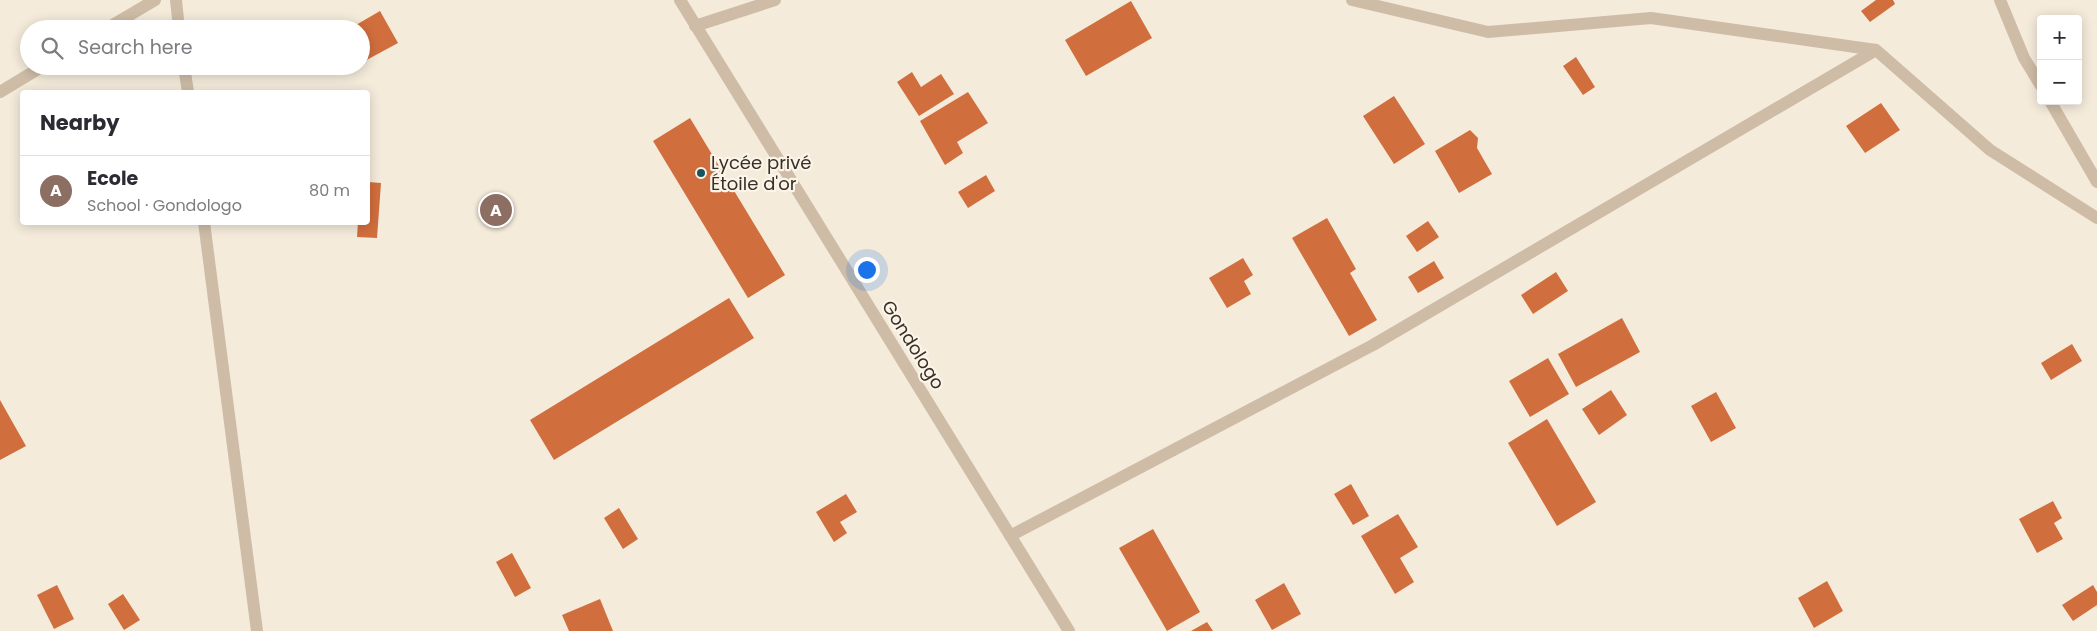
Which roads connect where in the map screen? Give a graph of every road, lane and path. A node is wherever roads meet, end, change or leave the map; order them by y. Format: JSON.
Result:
{"nodes":[{"id":1,"x":155,"y":0,"type":"edge"},
{"id":2,"x":176,"y":0,"type":"edge"},
{"id":3,"x":680,"y":0,"type":"edge"},
{"id":4,"x":775,"y":0,"type":"edge"},
{"id":5,"x":1352,"y":0,"type":"edge"},
{"id":6,"x":2000,"y":0,"type":"edge"},
{"id":7,"x":121,"y":20,"type":"edge"},
{"id":8,"x":179,"y":20,"type":"edge"},
{"id":9,"x":694,"y":26,"type":"junction"},
{"id":10,"x":1876,"y":50,"type":"junction"},
{"id":11,"x":28,"y":75,"type":"edge"},
{"id":12,"x":185,"y":75,"type":"edge"},
{"id":13,"x":2037,"y":79,"type":"edge"},
{"id":14,"x":188,"y":90,"type":"edge"},
{"id":15,"x":0,"y":92,"type":"edge"},
{"id":16,"x":2052,"y":105,"type":"edge"},
{"id":17,"x":2097,"y":182,"type":"edge"},
{"id":18,"x":2097,"y":218,"type":"edge"},
{"id":19,"x":204,"y":225,"type":"edge"},
{"id":20,"x":1010,"y":536,"type":"junction"},
{"id":21,"x":257,"y":631,"type":"edge"},
{"id":22,"x":1069,"y":631,"type":"edge"}],
"edges":[{"from":1,"to":7,"type":"street"},
{"from":2,"to":8,"type":"street"},
{"from":3,"to":9,"type":"street","name":"Gondologo"},
{"from":4,"to":9,"type":"street"},
{"from":5,"to":10,"type":"street"},
{"from":6,"to":13,"type":"street"},
{"from":9,"to":20,"type":"street","name":"Gondologo"},
{"from":10,"to":18,"type":"street"},
{"from":10,"to":20,"type":"street"},
{"from":11,"to":15,"type":"street"},
{"from":12,"to":14,"type":"street"},
{"from":16,"to":17,"type":"street"},
{"from":19,"to":21,"type":"street"},
{"from":20,"to":22,"type":"street","name":"Gondologo"}]}
